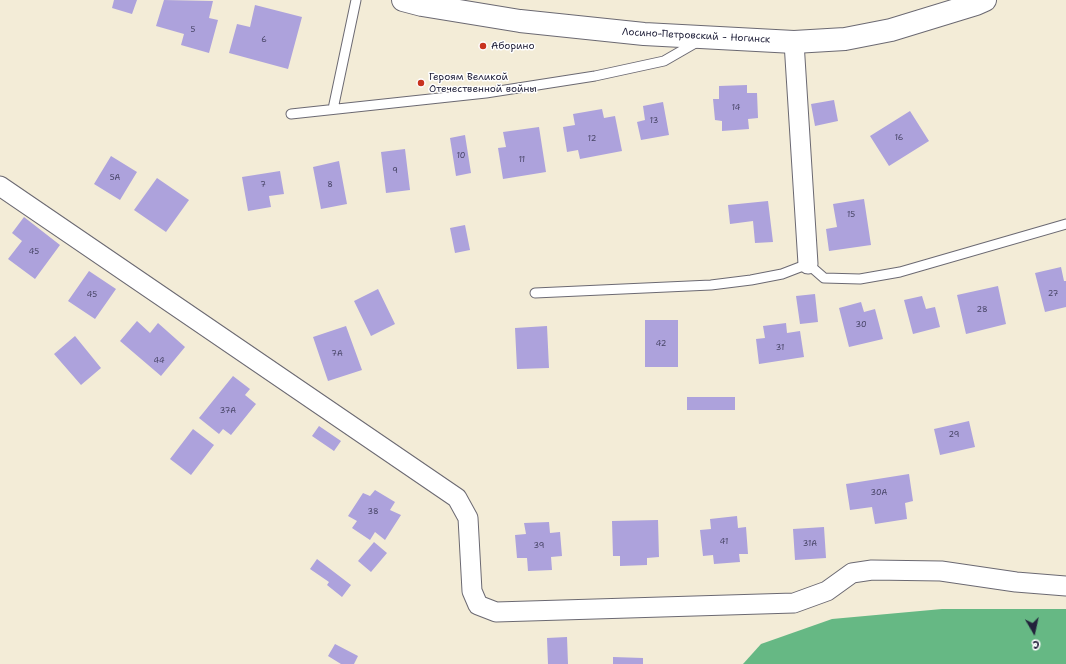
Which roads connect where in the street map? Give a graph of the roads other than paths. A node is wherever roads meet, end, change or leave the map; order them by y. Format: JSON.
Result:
{"nodes":[{"id":1,"x":356,"y":0,"type":"edge"},
{"id":2,"x":404,"y":0,"type":"edge"},
{"id":3,"x":985,"y":0,"type":"edge"},
{"id":4,"x":706,"y":37,"type":"junction"},
{"id":5,"x":794,"y":42,"type":"junction"},
{"id":6,"x":333,"y":110,"type":"junction"},
{"id":7,"x":291,"y":114,"type":"dead end"},
{"id":8,"x":0,"y":186,"type":"edge"},
{"id":9,"x":1066,"y":224,"type":"edge"},
{"id":10,"x":808,"y":264,"type":"junction"},
{"id":11,"x":535,"y":293,"type":"dead end"},
{"id":12,"x":1066,"y":586,"type":"edge"}],
"edges":[{"from":1,"to":6,"type":"lane"},
{"from":2,"to":4,"type":"main road","name":"Лосино-Петровский - Ногинск"},
{"from":3,"to":5,"type":"main road","name":"Лосино-Петровский - Ногинск"},
{"from":4,"to":5,"type":"main road","name":"Лосино-Петровский - Ногинск"},
{"from":4,"to":6,"type":"lane"},
{"from":5,"to":10,"type":"street"},
{"from":6,"to":7,"type":"lane"},
{"from":8,"to":12,"type":"street"},
{"from":9,"to":10,"type":"lane"},
{"from":10,"to":11,"type":"lane"}]}
